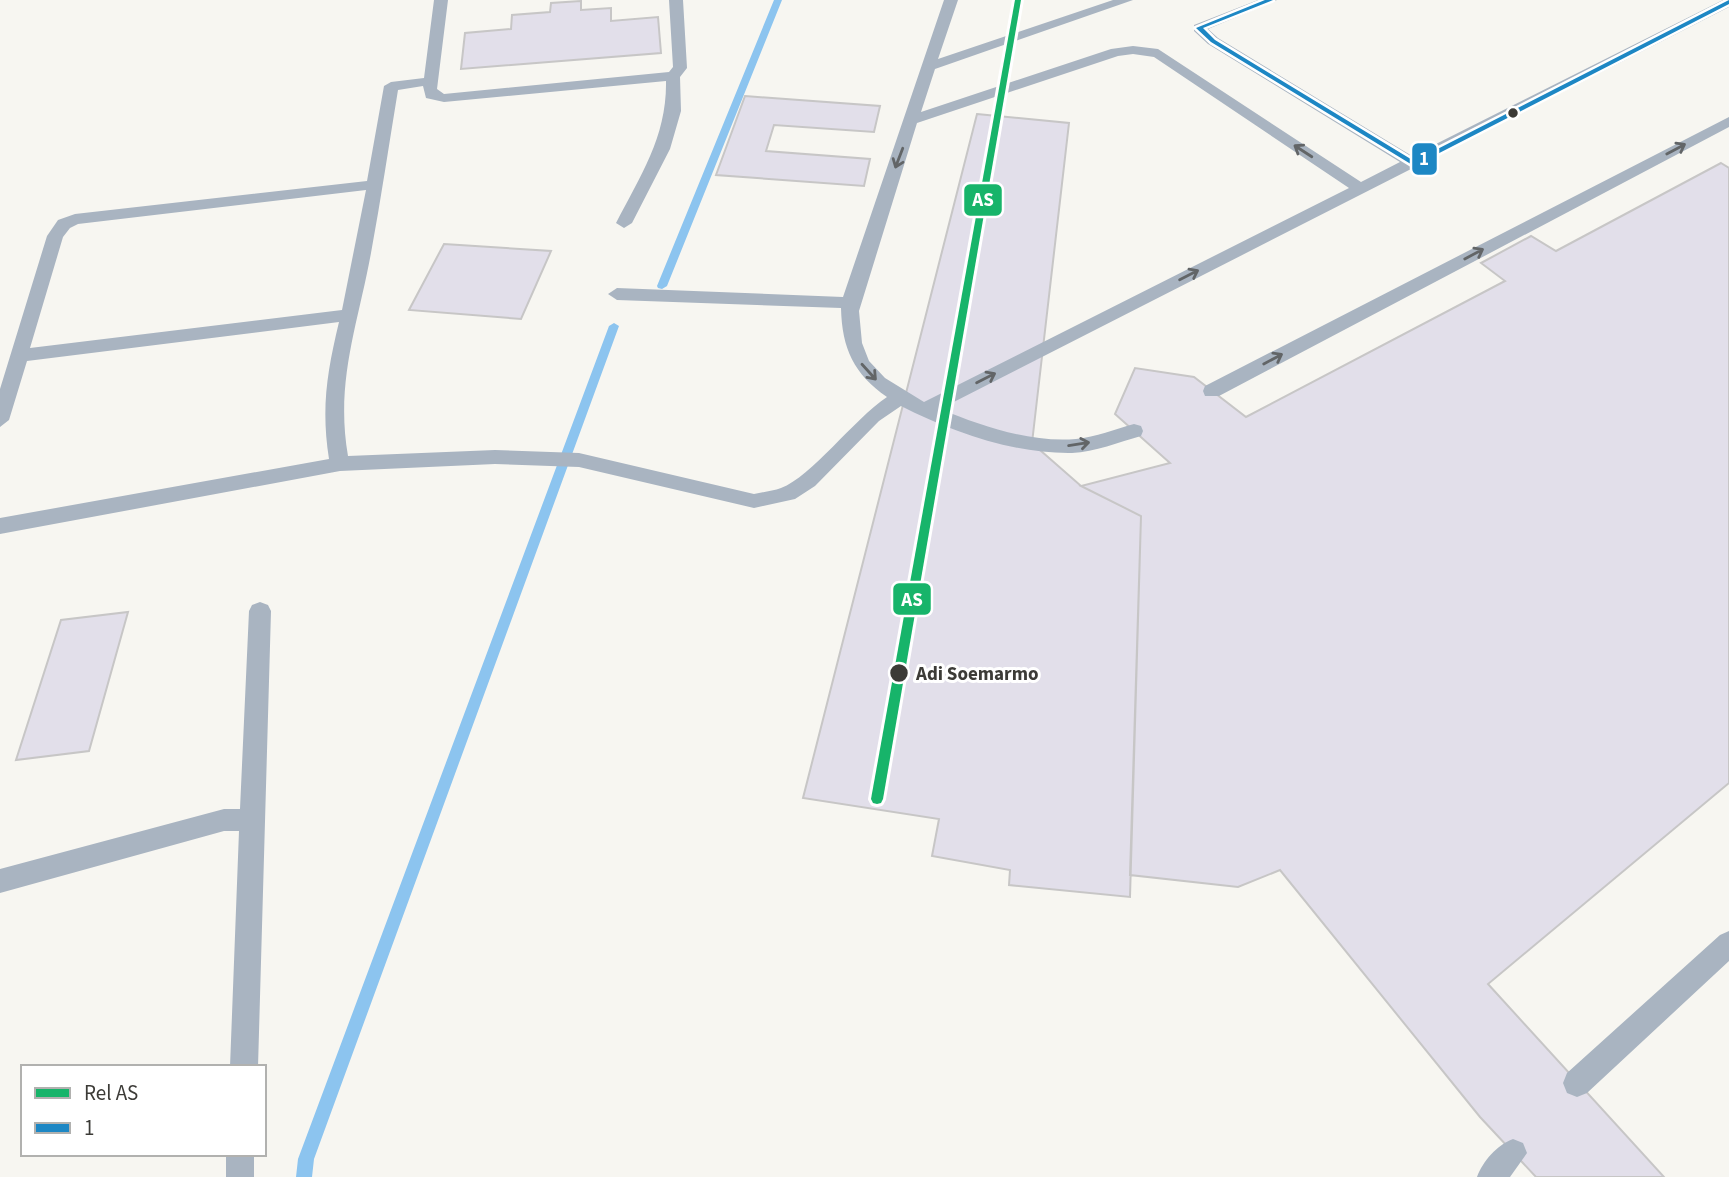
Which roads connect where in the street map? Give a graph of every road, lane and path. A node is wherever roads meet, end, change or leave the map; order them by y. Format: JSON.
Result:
{"nodes":[{"id":1,"x":442,"y":0,"type":"edge"},
{"id":2,"x":676,"y":0,"type":"edge"},
{"id":3,"x":951,"y":0,"type":"edge"},
{"id":4,"x":1126,"y":0,"type":"edge"},
{"id":5,"x":1270,"y":0,"type":"edge"},
{"id":6,"x":1729,"y":2,"type":"edge"},
{"id":7,"x":928,"y":67,"type":"junction"},
{"id":8,"x":673,"y":76,"type":"junction"},
{"id":9,"x":432,"y":80,"type":"junction"},
{"id":10,"x":913,"y":120,"type":"junction"},
{"id":11,"x":1728,"y":123,"type":"edge"},
{"id":12,"x":1414,"y":164,"type":"junction"},
{"id":13,"x":372,"y":185,"type":"junction"},
{"id":14,"x":1360,"y":188,"type":"junction"},
{"id":15,"x":624,"y":223,"type":"dead end"},
{"id":16,"x":617,"y":294,"type":"dead end"},
{"id":17,"x":850,"y":303,"type":"junction"},
{"id":18,"x":350,"y":314,"type":"junction"},
{"id":19,"x":19,"y":356,"type":"junction"},
{"id":20,"x":1212,"y":391,"type":"dead end"},
{"id":21,"x":901,"y":397,"type":"junction"},
{"id":22,"x":925,"y":409,"type":"junction"},
{"id":23,"x":0,"y":420,"type":"edge"},
{"id":24,"x":1134,"y":431,"type":"dead end"},
{"id":25,"x":340,"y":464,"type":"junction"},
{"id":26,"x":0,"y":526,"type":"edge"},
{"id":27,"x":260,"y":611,"type":"dead end"},
{"id":28,"x":251,"y":820,"type":"junction"},
{"id":29,"x":0,"y":881,"type":"edge"},
{"id":30,"x":1729,"y":944,"type":"edge"},
{"id":31,"x":244,"y":1065,"type":"edge"},
{"id":32,"x":1577,"y":1083,"type":"dead end"},
{"id":33,"x":1513,"y":1153,"type":"dead end"},
{"id":34,"x":240,"y":1156,"type":"edge"},
{"id":35,"x":240,"y":1177,"type":"edge"},
{"id":36,"x":1491,"y":1177,"type":"edge"}],
"edges":[{"from":1,"to":9,"type":"lane"},
{"from":2,"to":8,"type":"lane"},
{"from":3,"to":7,"type":"lane"},
{"from":4,"to":7,"type":"lane"},
{"from":5,"to":12,"type":"lane"},
{"from":6,"to":12,"type":"lane"},
{"from":7,"to":10,"type":"lane"},
{"from":8,"to":9,"type":"lane"},
{"from":8,"to":15,"type":"lane"},
{"from":9,"to":13,"type":"lane"},
{"from":14,"to":10,"type":"lane","one_way":true},
{"from":10,"to":17,"type":"lane","one_way":true},
{"from":20,"to":11,"type":"lane","one_way":true},
{"from":12,"to":14,"type":"lane"},
{"from":13,"to":18,"type":"lane"},
{"from":13,"to":19,"type":"lane"},
{"from":22,"to":14,"type":"lane","one_way":true},
{"from":16,"to":17,"type":"lane"},
{"from":17,"to":21,"type":"lane","one_way":true},
{"from":18,"to":19,"type":"lane"},
{"from":18,"to":25,"type":"lane"},
{"from":19,"to":23,"type":"lane"},
{"from":21,"to":22,"type":"lane"},
{"from":21,"to":25,"type":"lane"},
{"from":22,"to":24,"type":"lane","one_way":true},
{"from":25,"to":26,"type":"lane"},
{"from":27,"to":28,"type":"lane"},
{"from":28,"to":29,"type":"lane"},
{"from":28,"to":31,"type":"lane"},
{"from":30,"to":32,"type":"lane"},
{"from":33,"to":36,"type":"lane"},
{"from":34,"to":35,"type":"lane"}]}
